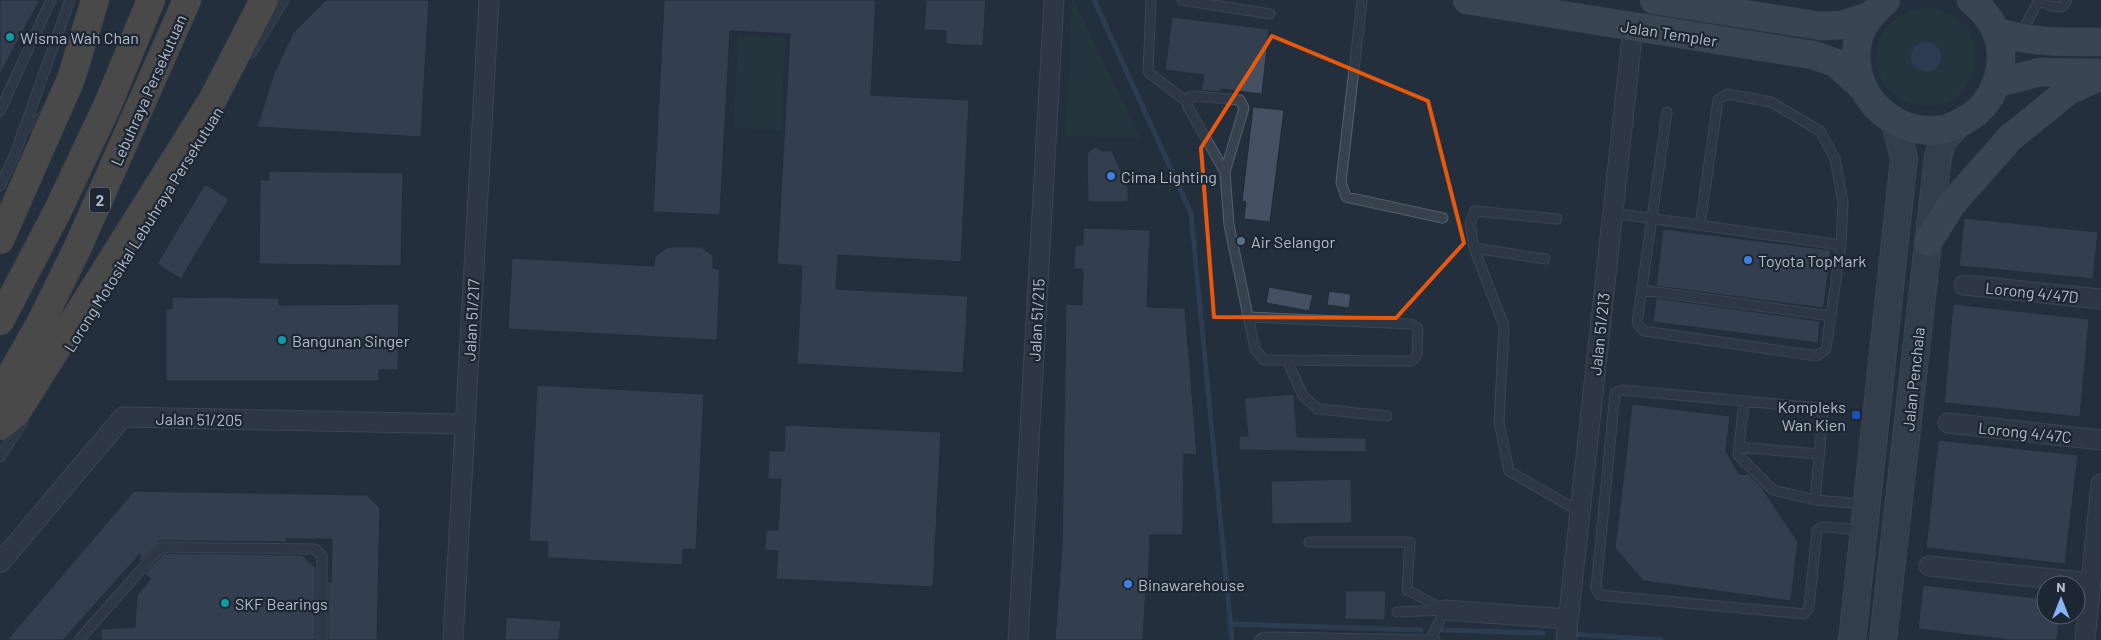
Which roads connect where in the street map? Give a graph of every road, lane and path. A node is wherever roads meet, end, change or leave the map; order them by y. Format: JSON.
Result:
{"nodes":[{"id":1,"x":51,"y":0,"type":"edge"},
{"id":2,"x":70,"y":0,"type":"edge"},
{"id":3,"x":95,"y":0,"type":"edge"},
{"id":4,"x":151,"y":0,"type":"edge"},
{"id":5,"x":187,"y":0,"type":"edge"},
{"id":6,"x":264,"y":0,"type":"edge"},
{"id":7,"x":284,"y":0,"type":"edge"},
{"id":8,"x":489,"y":0,"type":"edge"},
{"id":9,"x":1054,"y":0,"type":"edge"},
{"id":10,"x":1151,"y":0,"type":"edge"},
{"id":11,"x":1182,"y":0,"type":"edge"},
{"id":12,"x":1362,"y":0,"type":"edge"},
{"id":13,"x":1467,"y":0,"type":"edge"},
{"id":14,"x":1654,"y":0,"type":"edge"},
{"id":15,"x":2039,"y":0,"type":"edge"},
{"id":16,"x":2067,"y":0,"type":"edge"},
{"id":17,"x":1878,"y":8,"type":"edge"},
{"id":18,"x":1270,"y":14,"type":"dead end"},
{"id":19,"x":1990,"y":16,"type":"edge"},
{"id":20,"x":1633,"y":28,"type":"junction"},
{"id":21,"x":2101,"y":42,"type":"edge"},
{"id":22,"x":248,"y":59,"type":"dead end"},
{"id":23,"x":2101,"y":74,"type":"edge"},
{"id":24,"x":1998,"y":83,"type":"junction"},
{"id":25,"x":1861,"y":86,"type":"junction"},
{"id":26,"x":220,"y":95,"type":"junction"},
{"id":27,"x":62,"y":101,"type":"junction"},
{"id":28,"x":1187,"y":102,"type":"junction"},
{"id":29,"x":0,"y":112,"type":"edge"},
{"id":30,"x":1667,"y":112,"type":"dead end"},
{"id":31,"x":1895,"y":123,"type":"junction"},
{"id":32,"x":1958,"y":124,"type":"junction"},
{"id":33,"x":22,"y":132,"type":"junction"},
{"id":34,"x":1225,"y":172,"type":"junction"},
{"id":35,"x":0,"y":186,"type":"edge"},
{"id":36,"x":1613,"y":213,"type":"junction"},
{"id":37,"x":1443,"y":218,"type":"dead end"},
{"id":38,"x":1651,"y":218,"type":"junction"},
{"id":39,"x":1557,"y":219,"type":"dead end"},
{"id":40,"x":1700,"y":225,"type":"junction"},
{"id":41,"x":0,"y":240,"type":"edge"},
{"id":42,"x":1928,"y":242,"type":"junction"},
{"id":43,"x":1841,"y":245,"type":"junction"},
{"id":44,"x":1474,"y":248,"type":"junction"},
{"id":45,"x":1545,"y":259,"type":"dead end"},
{"id":46,"x":1964,"y":285,"type":"dead end"},
{"id":47,"x":1642,"y":290,"type":"junction"},
{"id":48,"x":2101,"y":299,"type":"edge"},
{"id":49,"x":1831,"y":316,"type":"junction"},
{"id":50,"x":1248,"y":318,"type":"junction"},
{"id":51,"x":0,"y":321,"type":"edge"},
{"id":52,"x":1287,"y":360,"type":"junction"},
{"id":53,"x":0,"y":394,"type":"edge"},
{"id":54,"x":1744,"y":401,"type":"junction"},
{"id":55,"x":26,"y":416,"type":"dead end"},
{"id":56,"x":1387,"y":416,"type":"dead end"},
{"id":57,"x":466,"y":424,"type":"junction"},
{"id":58,"x":1948,"y":424,"type":"dead end"},
{"id":59,"x":0,"y":426,"type":"edge"},
{"id":60,"x":2101,"y":440,"type":"edge"},
{"id":61,"x":1738,"y":446,"type":"junction"},
{"id":62,"x":1819,"y":454,"type":"junction"},
{"id":63,"x":0,"y":457,"type":"edge"},
{"id":64,"x":2101,"y":484,"type":"edge"},
{"id":65,"x":1815,"y":500,"type":"junction"},
{"id":66,"x":1580,"y":512,"type":"junction"},
{"id":67,"x":1866,"y":517,"type":"junction"},
{"id":68,"x":1309,"y":542,"type":"dead end"},
{"id":69,"x":0,"y":563,"type":"edge"},
{"id":70,"x":1929,"y":566,"type":"dead end"},
{"id":71,"x":2094,"y":592,"type":"edge"},
{"id":72,"x":1445,"y":610,"type":"junction"},
{"id":73,"x":1397,"y":612,"type":"dead end"},
{"id":74,"x":1568,"y":618,"type":"junction"},
{"id":75,"x":79,"y":640,"type":"edge"},
{"id":76,"x":322,"y":640,"type":"edge"},
{"id":77,"x":454,"y":640,"type":"edge"},
{"id":78,"x":1018,"y":640,"type":"edge"},
{"id":79,"x":1259,"y":640,"type":"edge"},
{"id":80,"x":1430,"y":640,"type":"edge"},
{"id":81,"x":1435,"y":640,"type":"edge"},
{"id":82,"x":1566,"y":640,"type":"edge"},
{"id":83,"x":1852,"y":640,"type":"edge"},
{"id":84,"x":1883,"y":640,"type":"edge"},
{"id":85,"x":2085,"y":640,"type":"edge"}],
"edges":[{"from":1,"to":29,"type":"lane"},
{"from":2,"to":33,"type":"lane"},
{"from":3,"to":27,"type":"highway"},
{"from":4,"to":51,"type":"highway","name":"Lebuhraya Persekutuan","number":"2"},
{"from":5,"to":53,"type":"highway","name":"Lebuhraya Persekutuan","number":"2"},
{"from":6,"to":26,"type":"highway"},
{"from":7,"to":22,"type":"lane"},
{"from":8,"to":57,"type":"street","name":"Jalan 51/217"},
{"from":9,"to":78,"type":"street","name":"Jalan 51/215"},
{"from":10,"to":28,"type":"lane"},
{"from":11,"to":18,"type":"lane"},
{"from":12,"to":37,"type":"lane"},
{"from":13,"to":20,"type":"main road","name":"Jalan Templer"},
{"from":14,"to":17,"type":"main road","name":"Jalan Templer"},
{"from":15,"to":16,"type":"lane"},
{"from":15,"to":19,"type":"lane"},
{"from":17,"to":25,"type":"main road"},
{"from":19,"to":21,"type":"main road"},
{"from":19,"to":24,"type":"main road"},
{"from":20,"to":25,"type":"main road","name":"Jalan Templer"},
{"from":20,"to":36,"type":"street","name":"Jalan 51/213"},
{"from":23,"to":24,"type":"main road"},
{"from":23,"to":42,"type":"main road"},
{"from":24,"to":32,"type":"main road"},
{"from":25,"to":31,"type":"main road"},
{"from":26,"to":26,"type":"lane","name":"Lorong Motosikal Lebuhraya Persekutuan"},
{"from":26,"to":59,"type":"highway"},
{"from":27,"to":33,"type":"lane"},
{"from":27,"to":41,"type":"highway"},
{"from":28,"to":34,"type":"lane"},
{"from":28,"to":34,"type":"lane"},
{"from":30,"to":38,"type":"lane"},
{"from":31,"to":32,"type":"main road"},
{"from":31,"to":67,"type":"main road","name":"Jalan Penchala"},
{"from":32,"to":42,"type":"main road","name":"Jalan Penchala"},
{"from":33,"to":35,"type":"lane"},
{"from":34,"to":50,"type":"lane"},
{"from":36,"to":38,"type":"lane"},
{"from":36,"to":66,"type":"street","name":"Jalan 51/213"},
{"from":38,"to":40,"type":"lane"},
{"from":38,"to":47,"type":"lane"},
{"from":39,"to":44,"type":"lane"},
{"from":40,"to":43,"type":"lane"},
{"from":40,"to":43,"type":"lane"},
{"from":42,"to":84,"type":"main road","name":"Jalan Penchala"},
{"from":43,"to":49,"type":"lane"},
{"from":44,"to":45,"type":"lane"},
{"from":44,"to":66,"type":"lane"},
{"from":46,"to":48,"type":"street","name":"Lorong 4/47D"},
{"from":47,"to":49,"type":"lane"},
{"from":47,"to":49,"type":"lane"},
{"from":50,"to":52,"type":"lane"},
{"from":50,"to":52,"type":"lane"},
{"from":52,"to":56,"type":"lane"},
{"from":54,"to":61,"type":"lane"},
{"from":54,"to":62,"type":"lane"},
{"from":54,"to":67,"type":"lane"},
{"from":55,"to":63,"type":"lane"},
{"from":57,"to":69,"type":"street","name":"Jalan 51/205"},
{"from":57,"to":77,"type":"street","name":"Jalan 51/217"},
{"from":58,"to":60,"type":"street","name":"Lorong 4/47C"},
{"from":61,"to":62,"type":"lane"},
{"from":61,"to":65,"type":"lane"},
{"from":62,"to":65,"type":"lane"},
{"from":64,"to":71,"type":"street"},
{"from":65,"to":67,"type":"lane"},
{"from":66,"to":74,"type":"street","name":"Jalan 51/213"},
{"from":67,"to":83,"type":"main road","name":"Jalan Penchala"},
{"from":68,"to":72,"type":"lane"},
{"from":70,"to":71,"type":"street"},
{"from":71,"to":85,"type":"street"},
{"from":72,"to":73,"type":"lane"},
{"from":72,"to":74,"type":"street"},
{"from":72,"to":80,"type":"lane"},
{"from":74,"to":82,"type":"street","name":"Jalan 51/213"},
{"from":75,"to":76,"type":"lane"},
{"from":79,"to":80,"type":"lane"},
{"from":80,"to":81,"type":"lane"}]}
